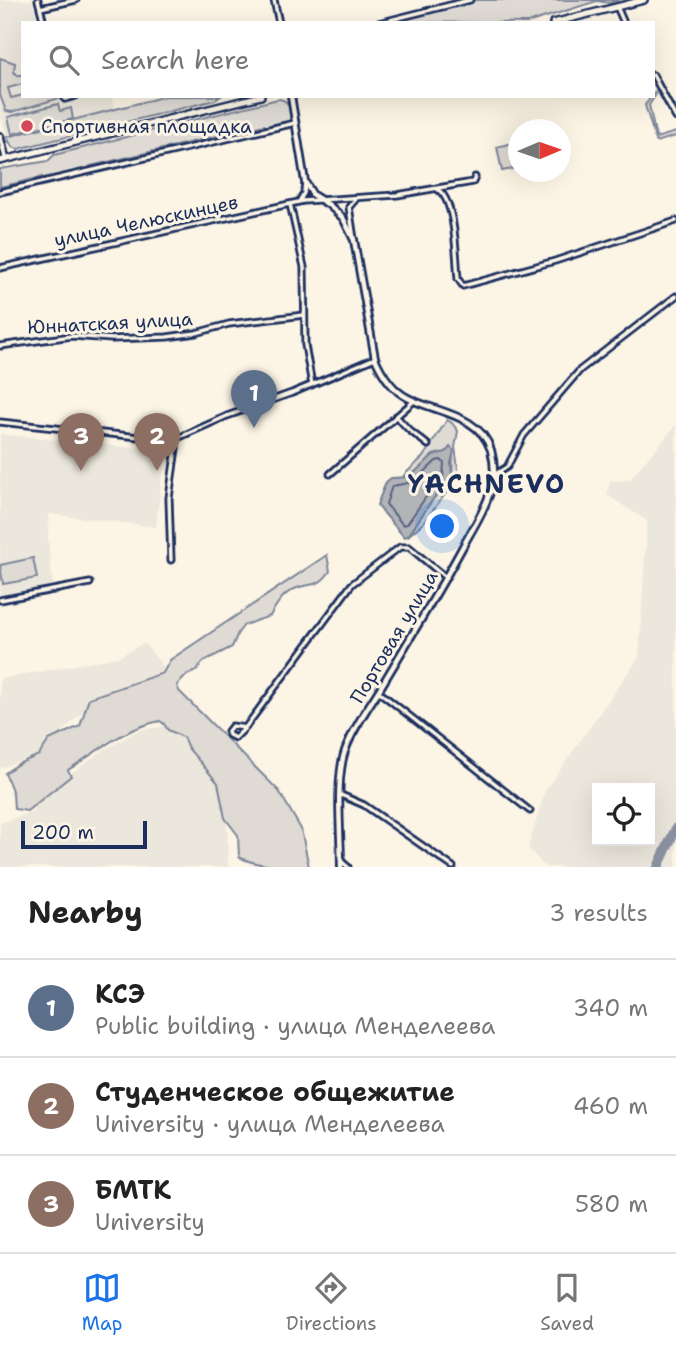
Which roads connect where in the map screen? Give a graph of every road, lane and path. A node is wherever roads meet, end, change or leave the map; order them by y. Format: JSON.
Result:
{"nodes":[{"id":1,"x":38,"y":0,"type":"edge"},
{"id":2,"x":76,"y":0,"type":"edge"},
{"id":3,"x":274,"y":0,"type":"edge"},
{"id":4,"x":470,"y":0,"type":"edge"},
{"id":5,"x":643,"y":0,"type":"edge"},
{"id":6,"x":617,"y":7,"type":"junction"},
{"id":7,"x":40,"y":8,"type":"junction"},
{"id":8,"x":43,"y":21,"type":"edge"},
{"id":9,"x":279,"y":21,"type":"edge"},
{"id":10,"x":386,"y":21,"type":"edge"},
{"id":11,"x":561,"y":21,"type":"edge"},
{"id":12,"x":623,"y":21,"type":"edge"},
{"id":13,"x":655,"y":79,"type":"edge"},
{"id":14,"x":253,"y":98,"type":"edge"},
{"id":15,"x":291,"y":98,"type":"edge"},
{"id":16,"x":676,"y":118,"type":"edge"},
{"id":17,"x":295,"y":123,"type":"junction"},
{"id":18,"x":0,"y":136,"type":"edge"},
{"id":19,"x":2,"y":159,"type":"edge"},
{"id":20,"x":475,"y":177,"type":"dead end"},
{"id":21,"x":305,"y":182,"type":"junction"},
{"id":22,"x":435,"y":188,"type":"junction"},
{"id":23,"x":0,"y":192,"type":"edge"},
{"id":24,"x":310,"y":192,"type":"junction"},
{"id":25,"x":356,"y":199,"type":"junction"},
{"id":26,"x":342,"y":200,"type":"junction"},
{"id":27,"x":324,"y":201,"type":"junction"},
{"id":28,"x":301,"y":202,"type":"junction"},
{"id":29,"x":290,"y":204,"type":"junction"},
{"id":30,"x":338,"y":212,"type":"junction"},
{"id":31,"x":676,"y":220,"type":"edge"},
{"id":32,"x":354,"y":240,"type":"junction"},
{"id":33,"x":0,"y":268,"type":"edge"},
{"id":34,"x":676,"y":296,"type":"edge"},
{"id":35,"x":304,"y":315,"type":"junction"},
{"id":36,"x":0,"y":346,"type":"edge"},
{"id":37,"x":376,"y":358,"type":"junction"},
{"id":38,"x":312,"y":385,"type":"junction"},
{"id":39,"x":414,"y":401,"type":"junction"},
{"id":40,"x":396,"y":416,"type":"junction"},
{"id":41,"x":0,"y":422,"type":"edge"},
{"id":42,"x":174,"y":439,"type":"junction"},
{"id":43,"x":428,"y":445,"type":"dead end"},
{"id":44,"x":330,"y":474,"type":"dead end"},
{"id":45,"x":494,"y":475,"type":"junction"},
{"id":46,"x":172,"y":561,"type":"dead end"},
{"id":47,"x":446,"y":578,"type":"junction"},
{"id":48,"x":90,"y":583,"type":"dead end"},
{"id":49,"x":0,"y":600,"type":"edge"},
{"id":50,"x":378,"y":691,"type":"junction"},
{"id":51,"x":245,"y":728,"type":"junction"},
{"id":52,"x":341,"y":795,"type":"junction"},
{"id":53,"x":530,"y":811,"type":"dead end"},
{"id":54,"x":341,"y":864,"type":"edge"},
{"id":55,"x":348,"y":867,"type":"edge"},
{"id":56,"x":453,"y":867,"type":"edge"}],
"edges":[{"from":1,"to":7,"type":"street"},
{"from":2,"to":7,"type":"street"},
{"from":3,"to":9,"type":"street"},
{"from":4,"to":10,"type":"street"},
{"from":5,"to":6,"type":"main road"},
{"from":6,"to":11,"type":"main road"},
{"from":6,"to":12,"type":"street"},
{"from":7,"to":8,"type":"street"},
{"from":13,"to":16,"type":"street"},
{"from":14,"to":19,"type":"main road"},
{"from":15,"to":17,"type":"street"},
{"from":17,"to":21,"type":"street"},
{"from":17,"to":23,"type":"street"},
{"from":18,"to":19,"type":"street"},
{"from":20,"to":22,"type":"street"},
{"from":21,"to":24,"type":"street"},
{"from":21,"to":28,"type":"street"},
{"from":22,"to":25,"type":"street"},
{"from":22,"to":31,"type":"street"},
{"from":24,"to":27,"type":"street"},
{"from":24,"to":28,"type":"street"},
{"from":25,"to":26,"type":"street","name":"улица Челюскинцев"},
{"from":25,"to":32,"type":"street"},
{"from":26,"to":27,"type":"street","name":"улица Челюскинцев"},
{"from":26,"to":30,"type":"street"},
{"from":27,"to":28,"type":"street","name":"улица Челюскинцев"},
{"from":27,"to":30,"type":"street"},
{"from":28,"to":29,"type":"street","name":"улица Челюскинцев"},
{"from":29,"to":33,"type":"street","name":"улица Челюскинцев"},
{"from":29,"to":35,"type":"street"},
{"from":30,"to":32,"type":"street"},
{"from":32,"to":37,"type":"street"},
{"from":34,"to":45,"type":"street","name":"Портовая улица"},
{"from":35,"to":36,"type":"street","name":"Юннатская улица"},
{"from":35,"to":38,"type":"street"},
{"from":37,"to":38,"type":"street"},
{"from":37,"to":39,"type":"street"},
{"from":38,"to":42,"type":"street"},
{"from":39,"to":40,"type":"street"},
{"from":39,"to":45,"type":"street"},
{"from":40,"to":43,"type":"street"},
{"from":40,"to":44,"type":"street"},
{"from":41,"to":42,"type":"street"},
{"from":42,"to":46,"type":"street"},
{"from":45,"to":47,"type":"street","name":"Портовая улица"},
{"from":47,"to":50,"type":"street","name":"Портовая улица"},
{"from":47,"to":51,"type":"street"},
{"from":48,"to":49,"type":"street"},
{"from":50,"to":52,"type":"street","name":"Портовая улица"},
{"from":50,"to":53,"type":"street"},
{"from":51,"to":51,"type":"street"},
{"from":52,"to":54,"type":"street","name":"Портовая улица"},
{"from":52,"to":56,"type":"street"},
{"from":54,"to":55,"type":"street"}]}
